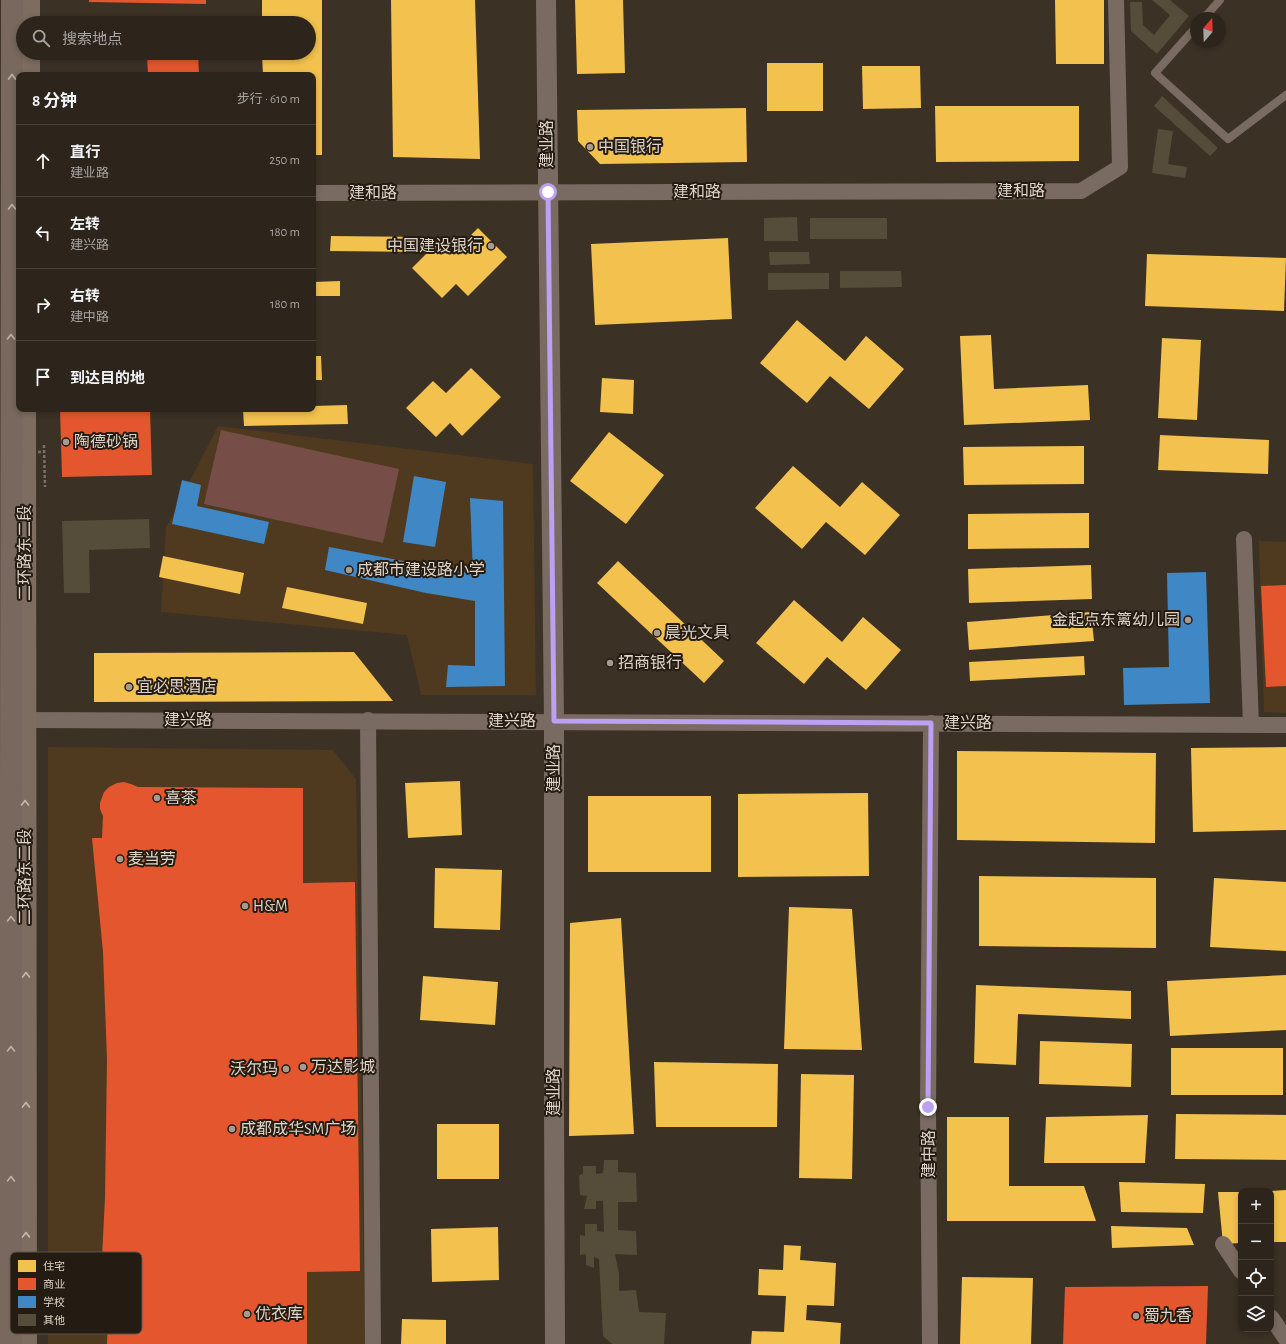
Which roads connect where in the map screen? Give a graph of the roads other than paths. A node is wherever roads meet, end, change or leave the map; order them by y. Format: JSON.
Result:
{"nodes":[{"id":1,"x":12,"y":0,"type":"edge"},
{"id":2,"x":29,"y":0,"type":"edge"},
{"id":3,"x":546,"y":0,"type":"edge"},
{"id":4,"x":1116,"y":0,"type":"edge"},
{"id":5,"x":1220,"y":0,"type":"edge"},
{"id":6,"x":1209,"y":12,"type":"edge"},
{"id":7,"x":29,"y":16,"type":"edge"},
{"id":8,"x":1190,"y":34,"type":"edge"},
{"id":9,"x":29,"y":60,"type":"edge"},
{"id":10,"x":28,"y":72,"type":"edge"},
{"id":11,"x":1286,"y":95,"type":"edge"},
{"id":12,"x":548,"y":192,"type":"junction"},
{"id":13,"x":316,"y":193,"type":"edge"},
{"id":14,"x":0,"y":365,"type":"edge"},
{"id":15,"x":16,"y":365,"type":"edge"},
{"id":16,"x":0,"y":389,"type":"edge"},
{"id":17,"x":16,"y":389,"type":"edge"},
{"id":18,"x":25,"y":412,"type":"edge"},
{"id":19,"x":1244,"y":538,"type":"dead end"},
{"id":20,"x":25,"y":720,"type":"junction"},
{"id":21,"x":368,"y":720,"type":"junction"},
{"id":22,"x":554,"y":721,"type":"junction"},
{"id":23,"x":931,"y":723,"type":"junction"},
{"id":24,"x":1251,"y":724,"type":"junction"},
{"id":25,"x":1286,"y":725,"type":"edge"},
{"id":26,"x":1223,"y":1244,"type":"dead end"},
{"id":27,"x":11,"y":1252,"type":"edge"},
{"id":28,"x":26,"y":1252,"type":"edge"},
{"id":29,"x":1238,"y":1266,"type":"edge"},
{"id":30,"x":1274,"y":1322,"type":"edge"},
{"id":31,"x":11,"y":1334,"type":"edge"},
{"id":32,"x":26,"y":1334,"type":"edge"},
{"id":33,"x":1286,"y":1340,"type":"edge"},
{"id":34,"x":11,"y":1344,"type":"edge"},
{"id":35,"x":26,"y":1344,"type":"edge"},
{"id":36,"x":373,"y":1344,"type":"edge"},
{"id":37,"x":556,"y":1344,"type":"edge"},
{"id":38,"x":930,"y":1344,"type":"edge"}],
"edges":[{"from":27,"to":1,"type":"highway","one_way":true,"bridge":true},
{"from":2,"to":7,"type":"main road"},
{"from":3,"to":12,"type":"street","name":"建业路"},
{"from":4,"to":12,"type":"street","name":"建和路"},
{"from":5,"to":6,"type":"lane"},
{"from":8,"to":11,"type":"lane"},
{"from":9,"to":10,"type":"main road"},
{"from":12,"to":13,"type":"street","name":"建和路"},
{"from":12,"to":22,"type":"street","name":"建业路"},
{"from":14,"to":15,"type":"street"},
{"from":16,"to":17,"type":"street"},
{"from":18,"to":20,"type":"main road","name":"二环路东二段"},
{"from":19,"to":24,"type":"street"},
{"from":20,"to":21,"type":"street","name":"建兴路"},
{"from":28,"to":20,"type":"main road","name":"二环路东二段","one_way":true},
{"from":21,"to":22,"type":"street","name":"建兴路"},
{"from":21,"to":36,"type":"street"},
{"from":22,"to":23,"type":"street","name":"建兴路"},
{"from":22,"to":37,"type":"street","name":"建业路"},
{"from":23,"to":24,"type":"street","name":"建兴路"},
{"from":23,"to":38,"type":"street","name":"建中路"},
{"from":24,"to":25,"type":"street","name":"建兴路"},
{"from":26,"to":29,"type":"street"},
{"from":30,"to":33,"type":"street"},
{"from":34,"to":31,"type":"highway","one_way":true,"bridge":true},
{"from":35,"to":32,"type":"main road","name":"二环路东二段","one_way":true}]}
